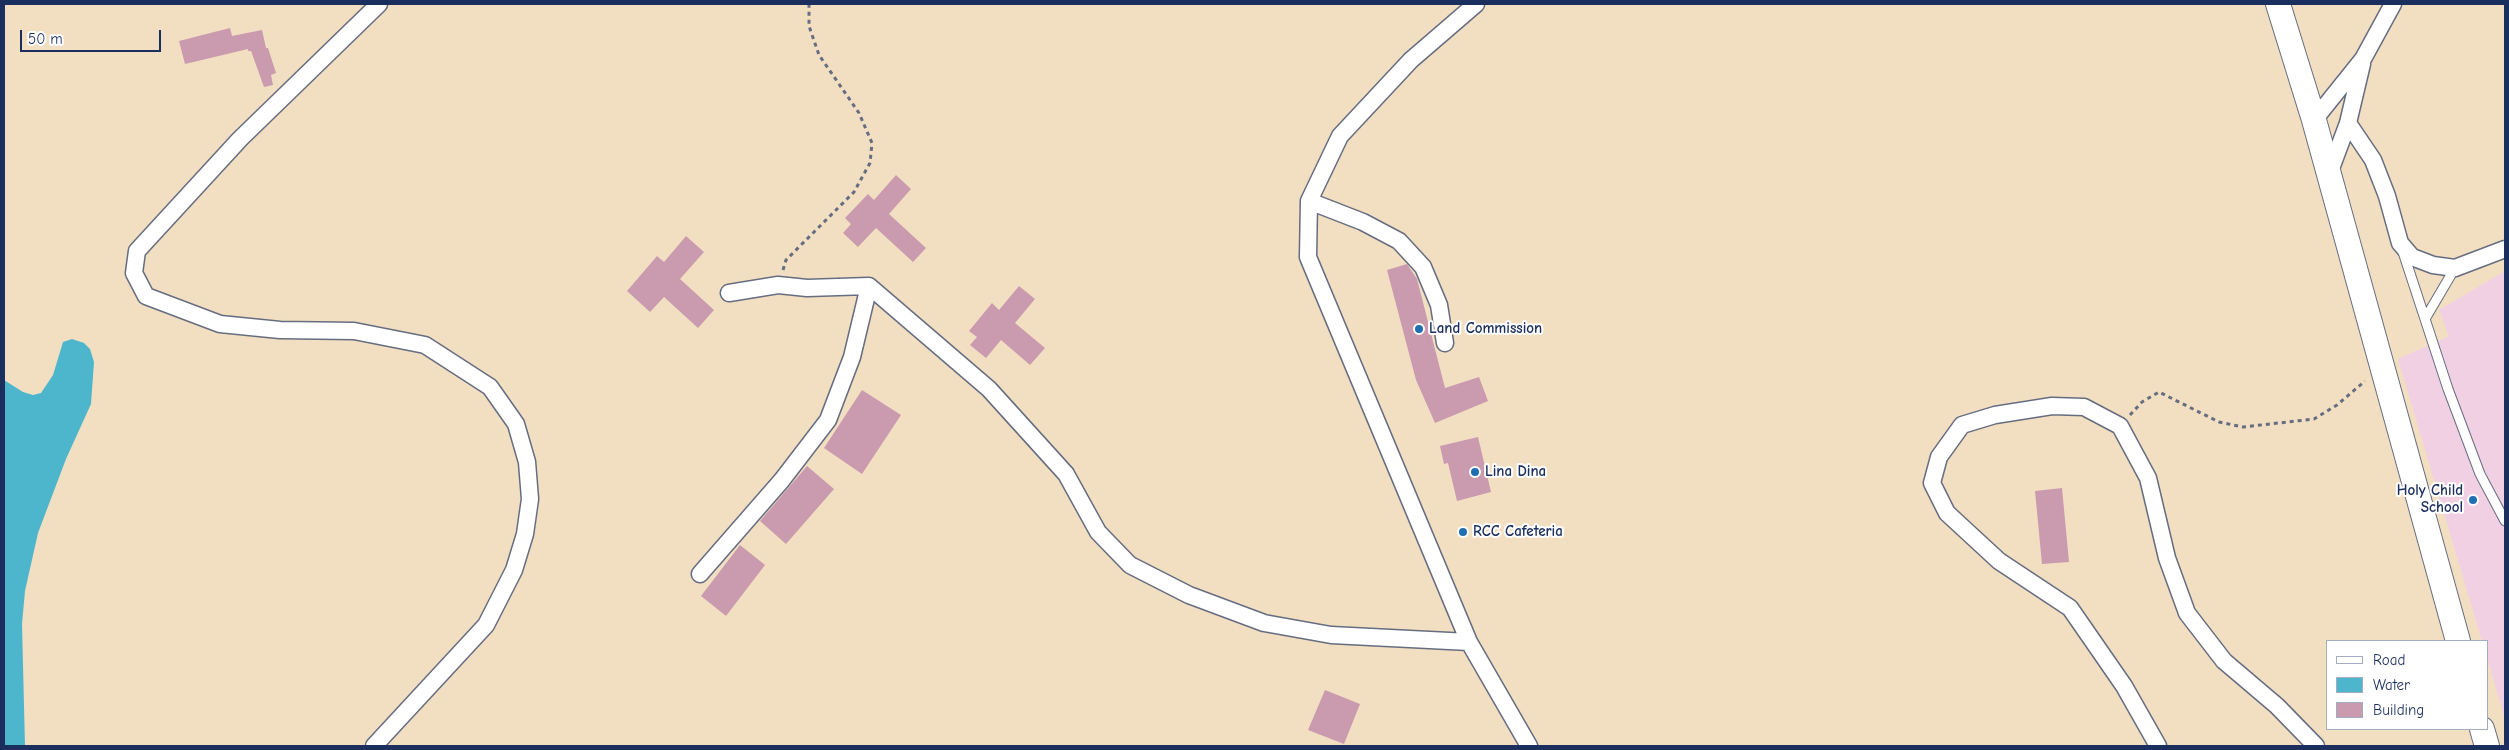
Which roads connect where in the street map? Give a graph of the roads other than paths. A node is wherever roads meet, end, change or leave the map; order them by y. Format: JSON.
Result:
{"nodes":[{"id":1,"x":379,"y":4,"type":"edge"},
{"id":2,"x":1476,"y":4,"type":"edge"},
{"id":3,"x":2278,"y":4,"type":"edge"},
{"id":4,"x":2393,"y":4,"type":"edge"},
{"id":5,"x":2363,"y":59,"type":"junction"},
{"id":6,"x":2314,"y":120,"type":"junction"},
{"id":7,"x":2348,"y":123,"type":"junction"},
{"id":8,"x":2329,"y":174,"type":"junction"},
{"id":9,"x":1309,"y":201,"type":"junction"},
{"id":10,"x":2400,"y":243,"type":"junction"},
{"id":11,"x":2505,"y":249,"type":"edge"},
{"id":12,"x":2455,"y":268,"type":"junction"},
{"id":13,"x":868,"y":286,"type":"junction"},
{"id":14,"x":729,"y":293,"type":"dead end"},
{"id":15,"x":2425,"y":320,"type":"junction"},
{"id":16,"x":1445,"y":344,"type":"dead end"},
{"id":17,"x":2505,"y":522,"type":"edge"},
{"id":18,"x":700,"y":574,"type":"dead end"},
{"id":19,"x":2458,"y":640,"type":"edge"},
{"id":20,"x":1469,"y":642,"type":"junction"},
{"id":21,"x":2482,"y":730,"type":"edge"},
{"id":22,"x":374,"y":746,"type":"edge"},
{"id":23,"x":1529,"y":746,"type":"edge"},
{"id":24,"x":2158,"y":746,"type":"edge"},
{"id":25,"x":2316,"y":746,"type":"edge"},
{"id":26,"x":2487,"y":746,"type":"edge"}],
"edges":[{"from":1,"to":22,"type":"street"},
{"from":2,"to":9,"type":"street"},
{"from":3,"to":6,"type":"street"},
{"from":4,"to":5,"type":"street"},
{"from":5,"to":6,"type":"street"},
{"from":5,"to":7,"type":"street"},
{"from":6,"to":8,"type":"street"},
{"from":7,"to":8,"type":"street"},
{"from":7,"to":10,"type":"street"},
{"from":8,"to":19,"type":"street"},
{"from":9,"to":16,"type":"street"},
{"from":9,"to":20,"type":"street"},
{"from":10,"to":12,"type":"street"},
{"from":10,"to":15,"type":"lane"},
{"from":11,"to":12,"type":"street"},
{"from":12,"to":15,"type":"lane"},
{"from":13,"to":14,"type":"street"},
{"from":13,"to":18,"type":"street"},
{"from":13,"to":20,"type":"street"},
{"from":15,"to":17,"type":"lane"},
{"from":20,"to":23,"type":"street"},
{"from":21,"to":26,"type":"street"},
{"from":24,"to":25,"type":"street"}]}
